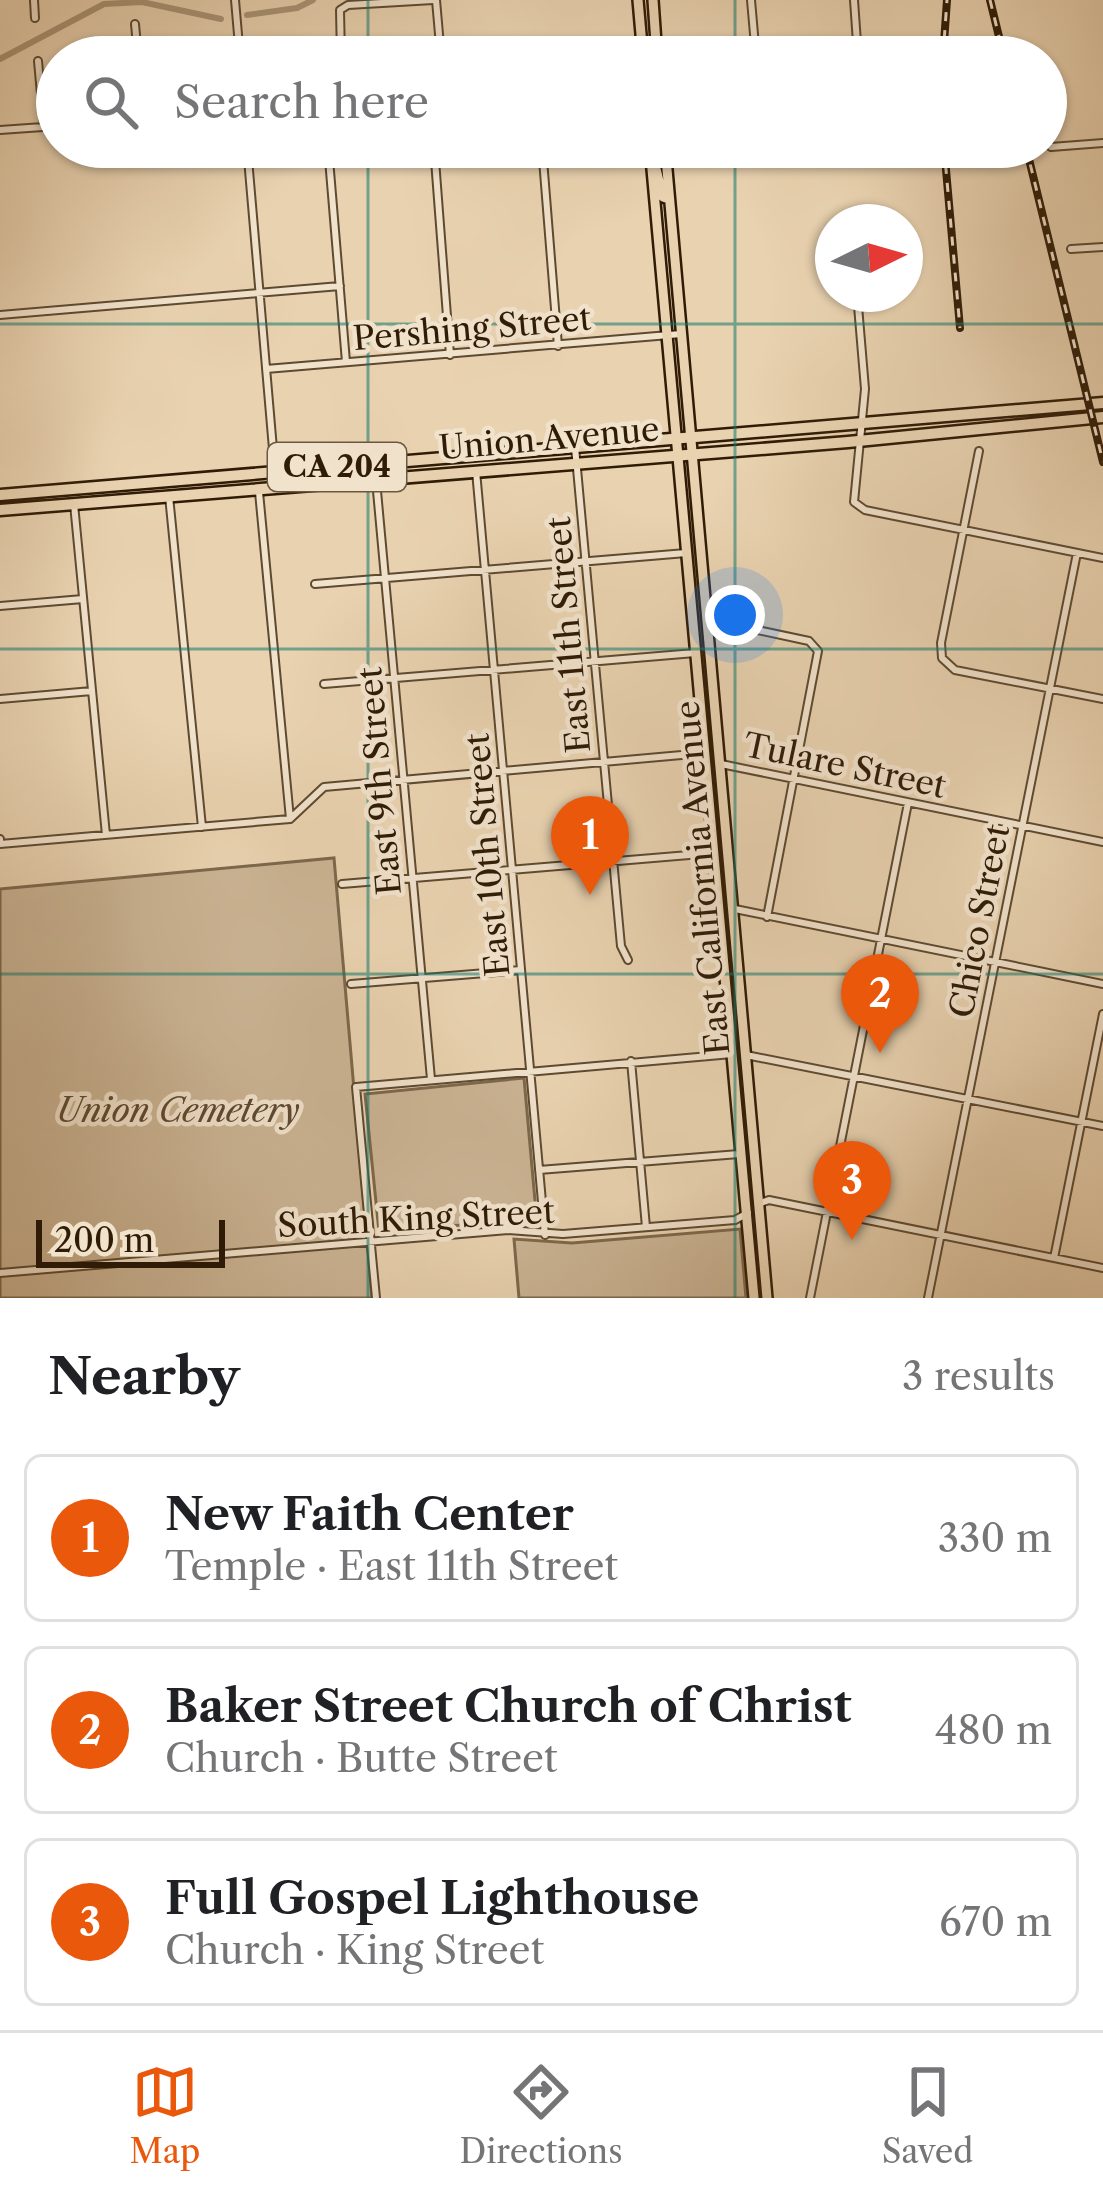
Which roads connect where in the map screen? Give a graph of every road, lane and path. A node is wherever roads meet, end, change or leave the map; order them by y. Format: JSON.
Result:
{"nodes":[{"id":1,"x":34,"y":0,"type":"edge"},
{"id":2,"x":235,"y":0,"type":"edge"},
{"id":3,"x":435,"y":0,"type":"edge"},
{"id":4,"x":638,"y":0,"type":"edge"},
{"id":5,"x":652,"y":0,"type":"edge"},
{"id":6,"x":752,"y":0,"type":"edge"},
{"id":7,"x":854,"y":0,"type":"edge"},
{"id":8,"x":35,"y":18,"type":"dead end"},
{"id":9,"x":135,"y":24,"type":"dead end"},
{"id":10,"x":136,"y":36,"type":"edge"},
{"id":11,"x":238,"y":36,"type":"edge"},
{"id":12,"x":341,"y":36,"type":"edge"},
{"id":13,"x":439,"y":36,"type":"edge"},
{"id":14,"x":641,"y":36,"type":"edge"},
{"id":15,"x":655,"y":36,"type":"edge"},
{"id":16,"x":755,"y":36,"type":"edge"},
{"id":17,"x":857,"y":36,"type":"edge"},
{"id":18,"x":36,"y":128,"type":"edge"},
{"id":19,"x":0,"y":130,"type":"edge"},
{"id":20,"x":1103,"y":142,"type":"edge"},
{"id":21,"x":1067,"y":145,"type":"edge"},
{"id":22,"x":250,"y":168,"type":"edge"},
{"id":23,"x":330,"y":168,"type":"edge"},
{"id":24,"x":436,"y":168,"type":"edge"},
{"id":25,"x":544,"y":168,"type":"edge"},
{"id":26,"x":652,"y":168,"type":"edge"},
{"id":27,"x":658,"y":168,"type":"edge"},
{"id":28,"x":666,"y":168,"type":"edge"},
{"id":29,"x":669,"y":199,"type":"junction"},
{"id":30,"x":1103,"y":247,"type":"edge"},
{"id":31,"x":1071,"y":249,"type":"dead end"},
{"id":32,"x":340,"y":286,"type":"junction"},
{"id":33,"x":260,"y":293,"type":"junction"},
{"id":34,"x":859,"y":312,"type":"edge"},
{"id":35,"x":0,"y":315,"type":"edge"},
{"id":36,"x":681,"y":334,"type":"junction"},
{"id":37,"x":666,"y":335,"type":"junction"},
{"id":38,"x":558,"y":346,"type":"junction"},
{"id":39,"x":450,"y":355,"type":"junction"},
{"id":40,"x":346,"y":362,"type":"junction"},
{"id":41,"x":266,"y":369,"type":"junction"},
{"id":42,"x":1103,"y":403,"type":"edge"},
{"id":43,"x":1103,"y":417,"type":"edge"},
{"id":44,"x":863,"y":423,"type":"junction"},
{"id":45,"x":691,"y":437,"type":"junction"},
{"id":46,"x":674,"y":439,"type":"junction"},
{"id":47,"x":861,"y":441,"type":"junction"},
{"id":48,"x":575,"y":447,"type":"junction"},
{"id":49,"x":979,"y":452,"type":"dead end"},
{"id":50,"x":676,"y":454,"type":"junction"},
{"id":51,"x":693,"y":454,"type":"junction"},
{"id":52,"x":577,"y":463,"type":"junction"},
{"id":53,"x":476,"y":471,"type":"junction"},
{"id":54,"x":275,"y":472,"type":"junction"},
{"id":55,"x":376,"y":479,"type":"junction"},
{"id":56,"x":259,"y":488,"type":"junction"},
{"id":57,"x":210,"y":493,"type":"junction"},
{"id":58,"x":0,"y":495,"type":"edge"},
{"id":59,"x":169,"y":496,"type":"junction"},
{"id":60,"x":74,"y":504,"type":"junction"},
{"id":61,"x":0,"y":510,"type":"edge"},
{"id":62,"x":963,"y":530,"type":"junction"},
{"id":63,"x":686,"y":553,"type":"junction"},
{"id":64,"x":1077,"y":554,"type":"junction"},
{"id":65,"x":1103,"y":558,"type":"edge"},
{"id":66,"x":586,"y":561,"type":"junction"},
{"id":67,"x":485,"y":570,"type":"junction"},
{"id":68,"x":688,"y":577,"type":"junction"},
{"id":69,"x":385,"y":578,"type":"junction"},
{"id":70,"x":315,"y":584,"type":"dead end"},
{"id":71,"x":83,"y":599,"type":"junction"},
{"id":72,"x":0,"y":606,"type":"edge"},
{"id":73,"x":706,"y":619,"type":"junction"},
{"id":74,"x":695,"y":653,"type":"junction"},
{"id":75,"x":595,"y":661,"type":"junction"},
{"id":76,"x":494,"y":670,"type":"junction"},
{"id":77,"x":394,"y":678,"type":"junction"},
{"id":78,"x":324,"y":684,"type":"dead end"},
{"id":79,"x":1049,"y":690,"type":"junction"},
{"id":80,"x":92,"y":691,"type":"junction"},
{"id":81,"x":712,"y":698,"type":"junction"},
{"id":82,"x":0,"y":699,"type":"edge"},
{"id":83,"x":1103,"y":700,"type":"edge"},
{"id":84,"x":701,"y":716,"type":"junction"},
{"id":85,"x":704,"y":753,"type":"junction"},
{"id":86,"x":604,"y":761,"type":"junction"},
{"id":87,"x":718,"y":763,"type":"junction"},
{"id":88,"x":503,"y":770,"type":"junction"},
{"id":89,"x":403,"y":778,"type":"junction"},
{"id":90,"x":795,"y":781,"type":"junction"},
{"id":91,"x":908,"y":803,"type":"junction"},
{"id":92,"x":290,"y":819,"type":"junction"},
{"id":93,"x":1022,"y":826,"type":"junction"},
{"id":94,"x":202,"y":828,"type":"junction"},
{"id":95,"x":106,"y":836,"type":"junction"},
{"id":96,"x":0,"y":842,"type":"edge"},
{"id":97,"x":1103,"y":842,"type":"edge"},
{"id":98,"x":713,"y":853,"type":"junction"},
{"id":99,"x":613,"y":861,"type":"junction"},
{"id":100,"x":512,"y":870,"type":"junction"},
{"id":101,"x":412,"y":878,"type":"junction"},
{"id":102,"x":342,"y":884,"type":"dead end"},
{"id":103,"x":730,"y":902,"type":"junction"},
{"id":104,"x":767,"y":917,"type":"junction"},
{"id":105,"x":881,"y":940,"type":"junction"},
{"id":106,"x":628,"y":960,"type":"dead end"},
{"id":107,"x":995,"y":963,"type":"junction"},
{"id":108,"x":521,"y":970,"type":"junction"},
{"id":109,"x":422,"y":979,"type":"junction"},
{"id":110,"x":351,"y":984,"type":"dead end"},
{"id":111,"x":1103,"y":984,"type":"edge"},
{"id":112,"x":1103,"y":1014,"type":"edge"},
{"id":113,"x":732,"y":1054,"type":"junction"},
{"id":114,"x":746,"y":1055,"type":"junction"},
{"id":115,"x":631,"y":1061,"type":"junction"},
{"id":116,"x":530,"y":1070,"type":"junction"},
{"id":117,"x":854,"y":1077,"type":"junction"},
{"id":118,"x":430,"y":1079,"type":"junction"},
{"id":119,"x":968,"y":1099,"type":"junction"},
{"id":120,"x":1081,"y":1122,"type":"junction"},
{"id":121,"x":1103,"y":1126,"type":"edge"},
{"id":122,"x":741,"y":1154,"type":"junction"},
{"id":123,"x":640,"y":1162,"type":"junction"},
{"id":124,"x":539,"y":1170,"type":"junction"},
{"id":125,"x":758,"y":1204,"type":"junction"},
{"id":126,"x":826,"y":1213,"type":"junction"},
{"id":127,"x":746,"y":1214,"type":"junction"},
{"id":128,"x":646,"y":1227,"type":"junction"},
{"id":129,"x":545,"y":1235,"type":"junction"},
{"id":130,"x":940,"y":1236,"type":"junction"},
{"id":131,"x":370,"y":1241,"type":"junction"},
{"id":132,"x":1054,"y":1258,"type":"junction"},
{"id":133,"x":1103,"y":1268,"type":"edge"},
{"id":134,"x":0,"y":1273,"type":"edge"},
{"id":135,"x":376,"y":1298,"type":"edge"},
{"id":136,"x":754,"y":1298,"type":"edge"},
{"id":137,"x":767,"y":1298,"type":"edge"},
{"id":138,"x":810,"y":1298,"type":"edge"},
{"id":139,"x":928,"y":1298,"type":"edge"}],
"edges":[{"from":1,"to":8,"type":"street"},
{"from":2,"to":11,"type":"street"},
{"from":3,"to":12,"type":"street"},
{"from":3,"to":13,"type":"street"},
{"from":4,"to":14,"type":"main road"},
{"from":5,"to":15,"type":"main road"},
{"from":6,"to":16,"type":"street"},
{"from":7,"to":17,"type":"street"},
{"from":9,"to":10,"type":"street"},
{"from":18,"to":19,"type":"street"},
{"from":20,"to":21,"type":"street"},
{"from":22,"to":33,"type":"street"},
{"from":23,"to":32,"type":"street"},
{"from":24,"to":39,"type":"street"},
{"from":25,"to":38,"type":"street"},
{"from":26,"to":37,"type":"main road","name":"East California Avenue"},
{"from":27,"to":29,"type":"main road"},
{"from":28,"to":29,"type":"main road","name":"East California Avenue"},
{"from":29,"to":36,"type":"main road","name":"East California Avenue"},
{"from":30,"to":31,"type":"street"},
{"from":32,"to":33,"type":"street"},
{"from":32,"to":40,"type":"street"},
{"from":33,"to":35,"type":"street"},
{"from":33,"to":41,"type":"street"},
{"from":34,"to":44,"type":"street"},
{"from":36,"to":37,"type":"street","name":"Pershing Street"},
{"from":36,"to":45,"type":"main road","name":"East California Avenue"},
{"from":37,"to":38,"type":"street","name":"Pershing Street"},
{"from":37,"to":46,"type":"main road","name":"East California Avenue"},
{"from":38,"to":39,"type":"street","name":"Pershing Street"},
{"from":39,"to":40,"type":"street","name":"Pershing Street"},
{"from":40,"to":41,"type":"street","name":"Pershing Street"},
{"from":41,"to":54,"type":"street"},
{"from":42,"to":44,"type":"highway","name":"Union Avenue","number":"CA 204"},
{"from":43,"to":47,"type":"highway","name":"Union Avenue","number":"CA 204"},
{"from":44,"to":45,"type":"highway","name":"Union Avenue","number":"CA 204"},
{"from":44,"to":47,"type":"street"},
{"from":45,"to":46,"type":"highway","name":"Union Avenue","number":"CA 204"},
{"from":45,"to":51,"type":"main road","name":"East California Avenue"},
{"from":46,"to":48,"type":"highway","name":"Union Avenue","number":"CA 204"},
{"from":46,"to":50,"type":"main road","name":"East California Avenue"},
{"from":47,"to":51,"type":"highway","name":"Union Avenue","number":"CA 204"},
{"from":47,"to":62,"type":"street"},
{"from":48,"to":52,"type":"street","name":"East 11th Street"},
{"from":48,"to":54,"type":"highway","name":"Union Avenue","number":"CA 204"},
{"from":49,"to":62,"type":"street"},
{"from":50,"to":51,"type":"highway","name":"Union Avenue","number":"CA 204"},
{"from":50,"to":52,"type":"highway","name":"Union Avenue","number":"CA 204"},
{"from":50,"to":63,"type":"main road","name":"East California Avenue"},
{"from":51,"to":73,"type":"main road","name":"East California Avenue"},
{"from":52,"to":53,"type":"highway","name":"Union Avenue","number":"CA 204"},
{"from":52,"to":66,"type":"street","name":"East 11th Street"},
{"from":53,"to":55,"type":"highway","name":"Union Avenue","number":"CA 204"},
{"from":53,"to":67,"type":"street","name":"East 10th Street"},
{"from":54,"to":57,"type":"highway"},
{"from":54,"to":58,"type":"highway","name":"Union Avenue","number":"CA 204"},
{"from":55,"to":56,"type":"highway","name":"Union Avenue","number":"CA 204"},
{"from":55,"to":69,"type":"street","name":"East 9th Street"},
{"from":56,"to":57,"type":"highway","name":"Union Avenue","number":"CA 204"},
{"from":56,"to":92,"type":"street"},
{"from":57,"to":59,"type":"highway","name":"Union Avenue","number":"CA 204"},
{"from":59,"to":60,"type":"highway","name":"Union Avenue","number":"CA 204"},
{"from":59,"to":94,"type":"street"},
{"from":60,"to":61,"type":"highway","name":"Union Avenue","number":"CA 204"},
{"from":60,"to":71,"type":"street"},
{"from":62,"to":64,"type":"street"},
{"from":62,"to":79,"type":"street"},
{"from":63,"to":66,"type":"street"},
{"from":63,"to":68,"type":"main road","name":"East California Avenue"},
{"from":64,"to":65,"type":"street"},
{"from":64,"to":79,"type":"street","name":"Chico Street"},
{"from":66,"to":67,"type":"street"},
{"from":66,"to":75,"type":"street","name":"East 11th Street"},
{"from":67,"to":69,"type":"street"},
{"from":67,"to":76,"type":"street","name":"East 10th Street"},
{"from":68,"to":73,"type":"main road"},
{"from":68,"to":74,"type":"main road","name":"East California Avenue"},
{"from":69,"to":70,"type":"street"},
{"from":69,"to":77,"type":"street","name":"East 9th Street"},
{"from":71,"to":72,"type":"street"},
{"from":71,"to":80,"type":"street"},
{"from":73,"to":81,"type":"main road","name":"East California Avenue"},
{"from":73,"to":90,"type":"street"},
{"from":74,"to":75,"type":"street"},
{"from":74,"to":81,"type":"main road"},
{"from":74,"to":84,"type":"main road","name":"East California Avenue"},
{"from":75,"to":76,"type":"street"},
{"from":75,"to":86,"type":"street","name":"East 11th Street"},
{"from":76,"to":77,"type":"street"},
{"from":76,"to":88,"type":"street","name":"East 10th Street"},
{"from":77,"to":78,"type":"street"},
{"from":77,"to":89,"type":"street","name":"East 9th Street"},
{"from":79,"to":83,"type":"street"},
{"from":79,"to":93,"type":"street","name":"Chico Street"},
{"from":80,"to":82,"type":"street"},
{"from":80,"to":95,"type":"street"},
{"from":81,"to":87,"type":"main road","name":"East California Avenue"},
{"from":84,"to":85,"type":"main road","name":"East California Avenue"},
{"from":84,"to":87,"type":"main road"},
{"from":85,"to":86,"type":"street"},
{"from":85,"to":98,"type":"main road","name":"East California Avenue"},
{"from":86,"to":88,"type":"street"},
{"from":86,"to":99,"type":"street","name":"East 11th Street"},
{"from":87,"to":90,"type":"street","name":"Tulare Street"},
{"from":87,"to":103,"type":"main road","name":"East California Avenue"},
{"from":88,"to":89,"type":"street"},
{"from":88,"to":100,"type":"street","name":"East 10th Street"},
{"from":89,"to":92,"type":"street"},
{"from":89,"to":101,"type":"street","name":"East 9th Street"},
{"from":90,"to":91,"type":"street","name":"Tulare Street"},
{"from":90,"to":104,"type":"street"},
{"from":91,"to":93,"type":"street","name":"Tulare Street"},
{"from":91,"to":105,"type":"street"},
{"from":92,"to":94,"type":"street"},
{"from":93,"to":97,"type":"street","name":"Tulare Street"},
{"from":93,"to":107,"type":"street","name":"Chico Street"},
{"from":94,"to":95,"type":"street"},
{"from":95,"to":96,"type":"street"},
{"from":98,"to":99,"type":"street"},
{"from":98,"to":103,"type":"main road"},
{"from":98,"to":113,"type":"main road","name":"East California Avenue"},
{"from":99,"to":100,"type":"street"},
{"from":99,"to":106,"type":"street","name":"East 11th Street"},
{"from":100,"to":101,"type":"street"},
{"from":100,"to":108,"type":"street","name":"East 10th Street"},
{"from":101,"to":102,"type":"street"},
{"from":101,"to":109,"type":"street","name":"East 9th Street"},
{"from":103,"to":104,"type":"street"},
{"from":103,"to":114,"type":"main road","name":"East California Avenue"},
{"from":104,"to":105,"type":"street"},
{"from":105,"to":107,"type":"street"},
{"from":105,"to":117,"type":"street"},
{"from":107,"to":111,"type":"street"},
{"from":107,"to":119,"type":"street","name":"Chico Street"},
{"from":108,"to":109,"type":"street"},
{"from":108,"to":116,"type":"street","name":"East 10th Street"},
{"from":109,"to":110,"type":"street"},
{"from":109,"to":118,"type":"street","name":"East 9th Street"},
{"from":112,"to":120,"type":"street"},
{"from":113,"to":114,"type":"street"},
{"from":113,"to":115,"type":"street"},
{"from":113,"to":122,"type":"main road","name":"East California Avenue"},
{"from":114,"to":117,"type":"street"},
{"from":114,"to":125,"type":"main road","name":"East California Avenue"},
{"from":115,"to":116,"type":"street"},
{"from":115,"to":123,"type":"street"},
{"from":116,"to":118,"type":"street"},
{"from":116,"to":124,"type":"street","name":"East 10th Street"},
{"from":117,"to":119,"type":"street"},
{"from":117,"to":126,"type":"street"},
{"from":118,"to":131,"type":"street"},
{"from":119,"to":120,"type":"street"},
{"from":119,"to":130,"type":"street","name":"Chico Street"},
{"from":120,"to":121,"type":"street"},
{"from":120,"to":132,"type":"street"},
{"from":122,"to":123,"type":"street"},
{"from":122,"to":127,"type":"main road","name":"East California Avenue"},
{"from":123,"to":124,"type":"street"},
{"from":123,"to":128,"type":"street"},
{"from":124,"to":129,"type":"street","name":"East 10th Street"},
{"from":125,"to":126,"type":"street"},
{"from":125,"to":127,"type":"street"},
{"from":125,"to":137,"type":"main road","name":"East California Avenue"},
{"from":126,"to":130,"type":"street"},
{"from":126,"to":138,"type":"street"},
{"from":127,"to":128,"type":"street","name":"South King Street"},
{"from":127,"to":136,"type":"main road","name":"East California Avenue"},
{"from":128,"to":129,"type":"street","name":"South King Street"},
{"from":129,"to":131,"type":"street","name":"South King Street"},
{"from":130,"to":132,"type":"street"},
{"from":130,"to":139,"type":"street","name":"Chico Street"},
{"from":131,"to":134,"type":"street","name":"South King Street"},
{"from":131,"to":135,"type":"street"},
{"from":132,"to":133,"type":"street"}]}
